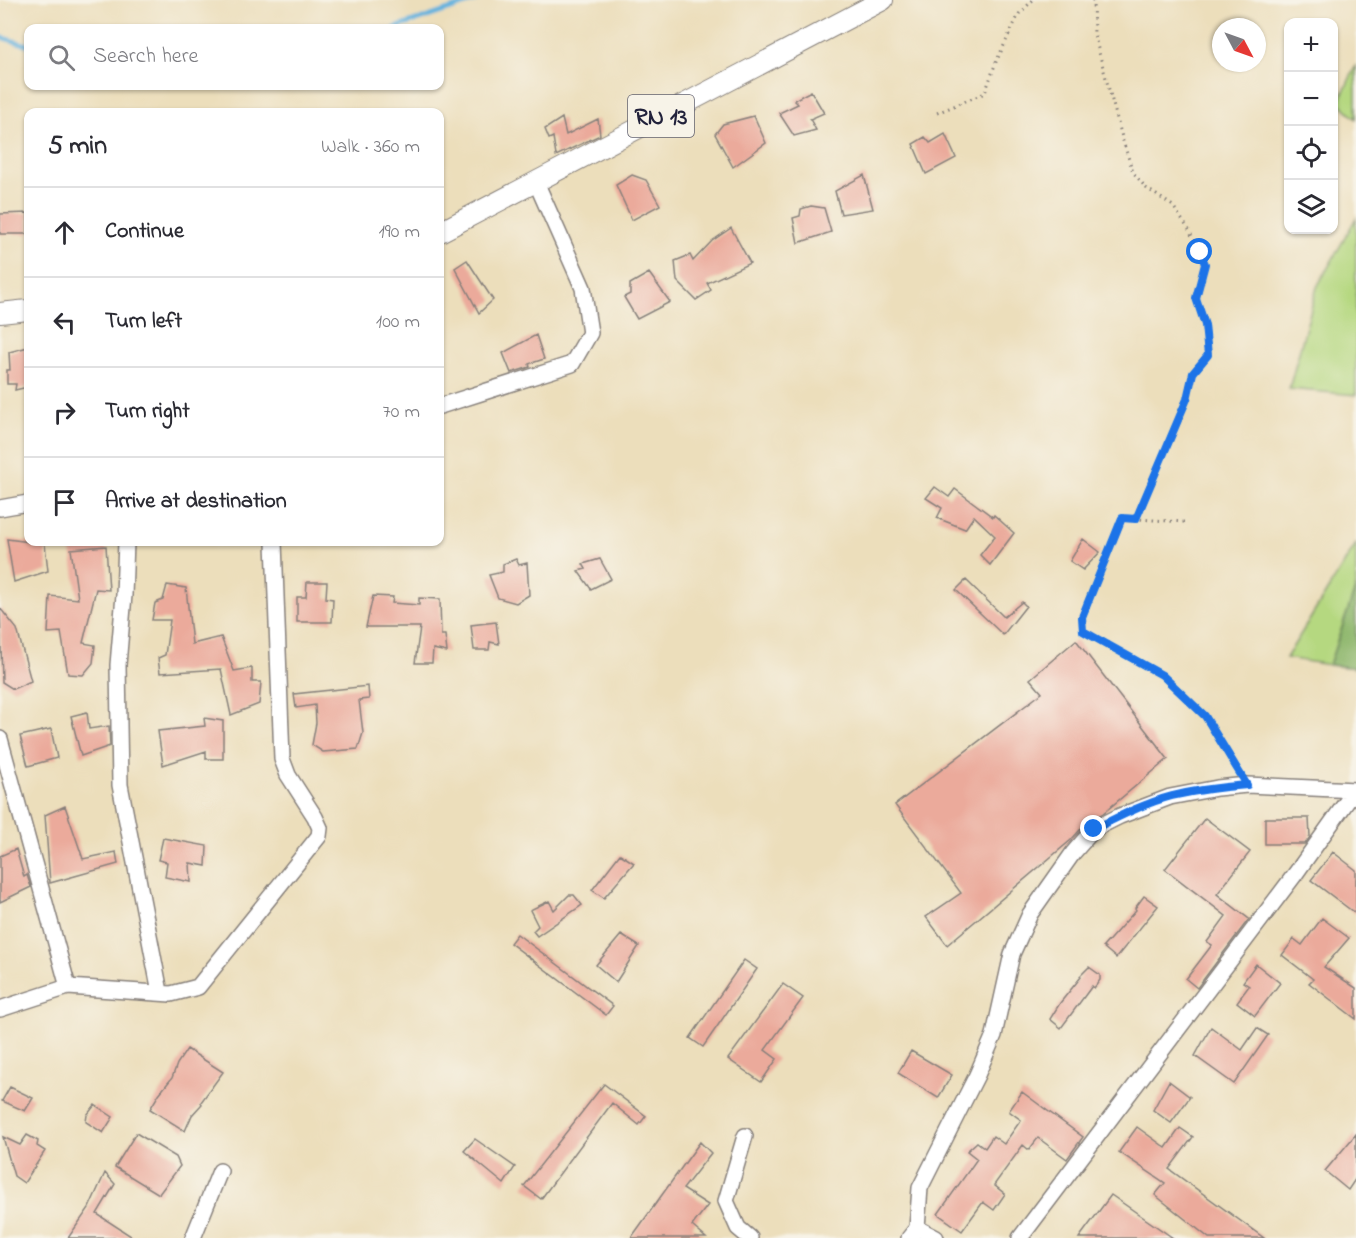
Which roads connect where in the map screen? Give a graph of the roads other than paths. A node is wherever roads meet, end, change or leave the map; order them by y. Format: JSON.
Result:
{"nodes":[{"id":1,"x":883,"y":0,"type":"edge"},
{"id":2,"x":536,"y":182,"type":"junction"},
{"id":3,"x":444,"y":230,"type":"edge"},
{"id":4,"x":24,"y":310,"type":"edge"},
{"id":5,"x":0,"y":313,"type":"edge"},
{"id":6,"x":444,"y":405,"type":"edge"},
{"id":7,"x":24,"y":504,"type":"edge"},
{"id":8,"x":0,"y":508,"type":"edge"},
{"id":9,"x":126,"y":546,"type":"edge"},
{"id":10,"x":274,"y":546,"type":"edge"},
{"id":11,"x":0,"y":739,"type":"edge"},
{"id":12,"x":1355,"y":790,"type":"edge"},
{"id":13,"x":68,"y":987,"type":"junction"},
{"id":14,"x":160,"y":992,"type":"junction"},
{"id":15,"x":0,"y":1009,"type":"edge"},
{"id":16,"x":745,"y":1136,"type":"dead end"},
{"id":17,"x":220,"y":1171,"type":"dead end"},
{"id":18,"x":913,"y":1233,"type":"edge"},
{"id":19,"x":193,"y":1238,"type":"edge"},
{"id":20,"x":750,"y":1238,"type":"edge"},
{"id":21,"x":936,"y":1238,"type":"edge"},
{"id":22,"x":1020,"y":1238,"type":"edge"}],
"edges":[{"from":1,"to":2,"type":"main road","number":"RN 13"},
{"from":2,"to":3,"type":"main road","number":"RN 13"},
{"from":2,"to":6,"type":"street"},
{"from":4,"to":5,"type":"main road"},
{"from":7,"to":8,"type":"street"},
{"from":9,"to":14,"type":"street"},
{"from":10,"to":14,"type":"street"},
{"from":11,"to":13,"type":"street"},
{"from":12,"to":18,"type":"street"},
{"from":12,"to":22,"type":"street"},
{"from":13,"to":14,"type":"street"},
{"from":13,"to":15,"type":"street"},
{"from":16,"to":20,"type":"street"},
{"from":17,"to":19,"type":"street"},
{"from":18,"to":21,"type":"street"}]}
